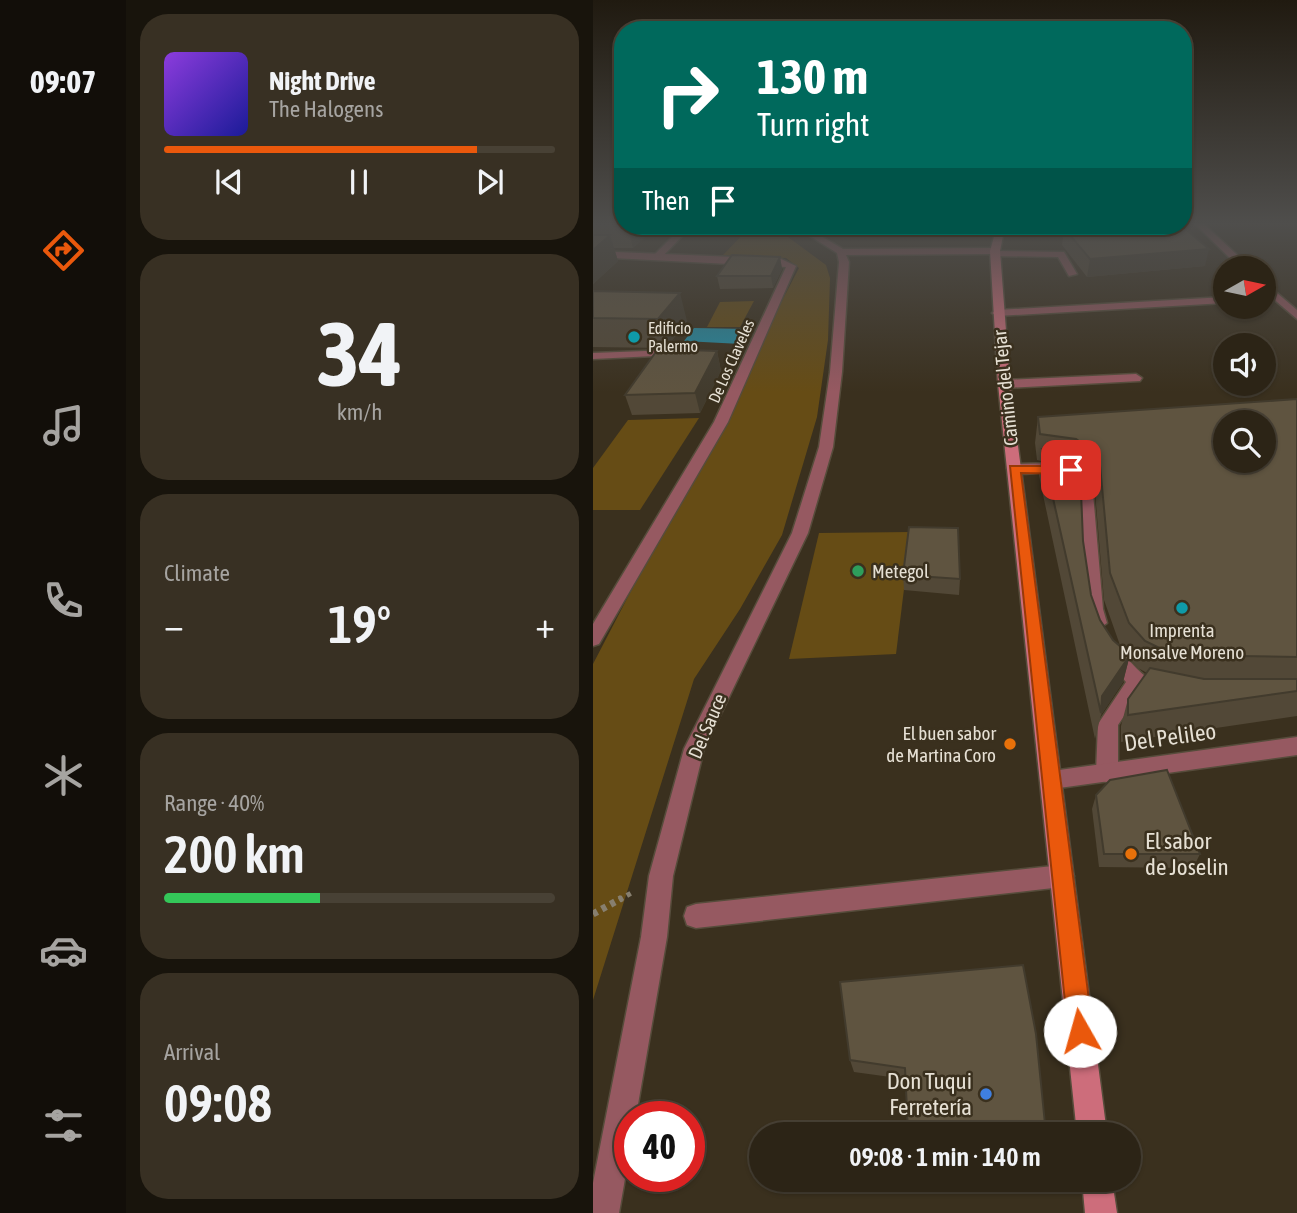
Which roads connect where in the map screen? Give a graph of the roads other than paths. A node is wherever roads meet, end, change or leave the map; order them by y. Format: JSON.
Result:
{"nodes":[{"id":1,"x":785,"y":279,"type":"edge"},
{"id":2,"x":843,"y":279,"type":"edge"},
{"id":3,"x":996,"y":279,"type":"edge"},
{"id":4,"x":1278,"y":297,"type":"edge"},
{"id":5,"x":1213,"y":301,"type":"edge"},
{"id":6,"x":997,"y":313,"type":"junction"},
{"id":7,"x":1297,"y":316,"type":"edge"},
{"id":8,"x":671,"y":353,"type":"edge"},
{"id":9,"x":593,"y":356,"type":"edge"},
{"id":10,"x":1136,"y":378,"type":"dead end"},
{"id":11,"x":1004,"y":384,"type":"junction"},
{"id":12,"x":1014,"y":468,"type":"junction"},
{"id":13,"x":593,"y":639,"type":"edge"},
{"id":14,"x":1138,"y":680,"type":"junction"},
{"id":15,"x":1178,"y":693,"type":"edge"},
{"id":16,"x":1297,"y":746,"type":"edge"},
{"id":17,"x":1106,"y":773,"type":"junction"},
{"id":18,"x":1051,"y":780,"type":"junction"},
{"id":19,"x":1062,"y":876,"type":"junction"},
{"id":20,"x":696,"y":916,"type":"dead end"},
{"id":21,"x":1091,"y":1122,"type":"edge"},
{"id":22,"x":1098,"y":1192,"type":"edge"},
{"id":23,"x":603,"y":1213,"type":"edge"},
{"id":24,"x":1101,"y":1213,"type":"edge"}],
"edges":[{"from":1,"to":13,"type":"street","name":"De Los Claveles"},
{"from":2,"to":23,"type":"street","name":"Del Sauce"},
{"from":3,"to":6,"type":"street","name":"Camino del Tejar"},
{"from":4,"to":7,"type":"street"},
{"from":5,"to":6,"type":"street"},
{"from":6,"to":11,"type":"street","name":"Camino del Tejar"},
{"from":8,"to":9,"type":"street"},
{"from":10,"to":11,"type":"street"},
{"from":11,"to":12,"type":"street","name":"Camino del Tejar"},
{"from":12,"to":14,"type":"street"},
{"from":12,"to":18,"type":"street","name":"Camino del Tejar"},
{"from":14,"to":15,"type":"street"},
{"from":14,"to":17,"type":"street"},
{"from":16,"to":17,"type":"street","name":"Del Pelileo"},
{"from":17,"to":18,"type":"street","name":"Del Pelileo"},
{"from":18,"to":19,"type":"street","name":"Camino del Tejar"},
{"from":19,"to":20,"type":"street"},
{"from":19,"to":21,"type":"street","name":"Camino del Tejar"},
{"from":22,"to":24,"type":"street"}]}
